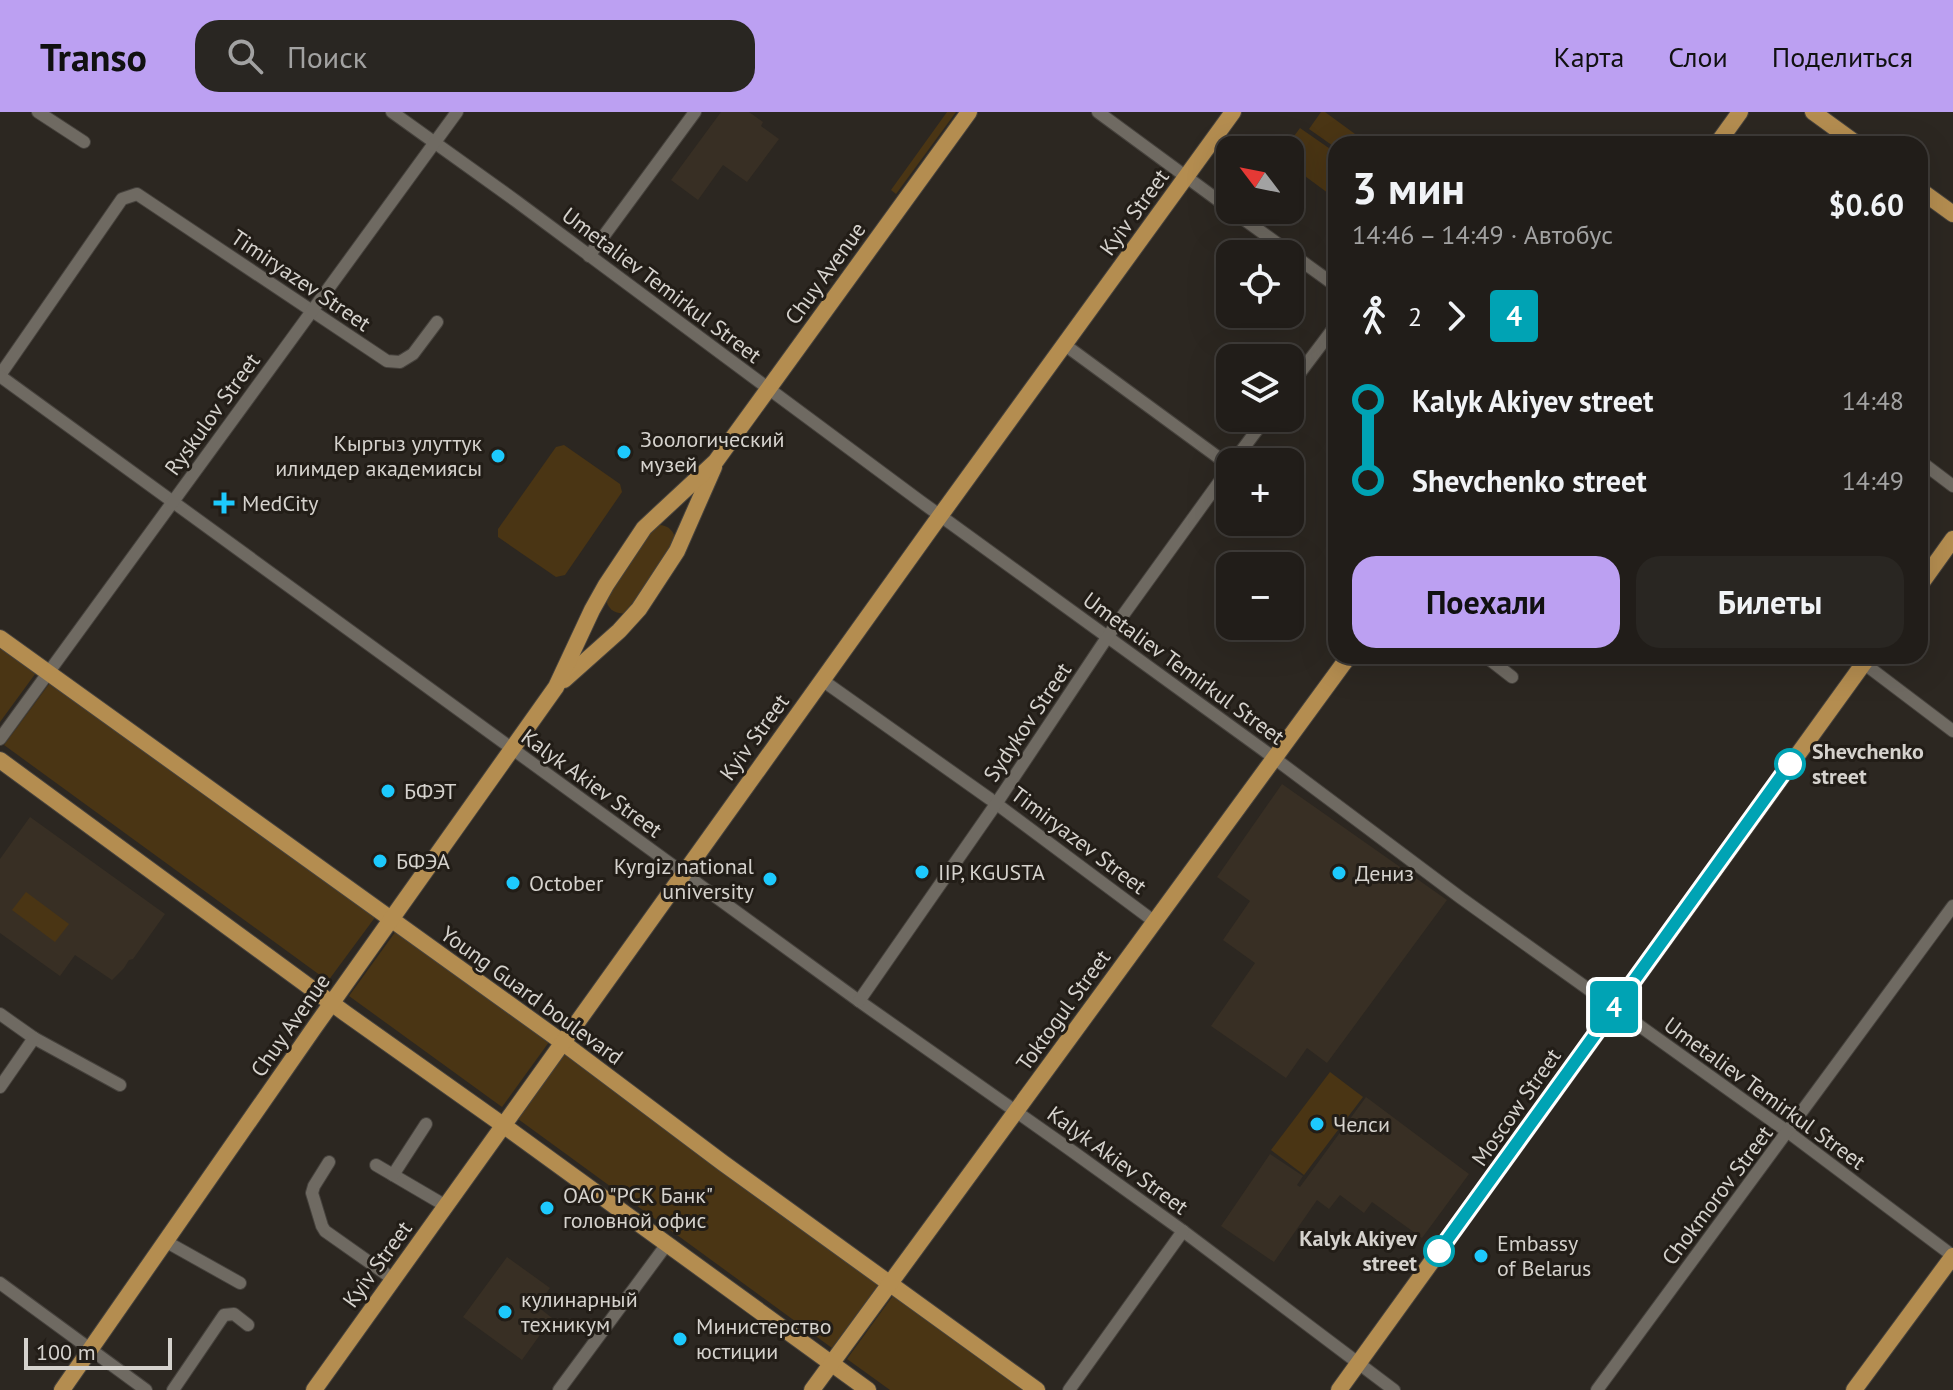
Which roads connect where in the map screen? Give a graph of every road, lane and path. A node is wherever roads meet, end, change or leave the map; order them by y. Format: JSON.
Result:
{"nodes":[{"id":1,"x":38,"y":112,"type":"edge"},
{"id":2,"x":392,"y":112,"type":"edge"},
{"id":3,"x":457,"y":112,"type":"edge"},
{"id":4,"x":695,"y":112,"type":"edge"},
{"id":5,"x":969,"y":112,"type":"edge"},
{"id":6,"x":1098,"y":112,"type":"edge"},
{"id":7,"x":1233,"y":112,"type":"edge"},
{"id":8,"x":1740,"y":112,"type":"edge"},
{"id":9,"x":1813,"y":112,"type":"edge"},
{"id":10,"x":1723,"y":136,"type":"edge"},
{"id":11,"x":1846,"y":136,"type":"edge"},
{"id":12,"x":84,"y":142,"type":"dead end"},
{"id":13,"x":435,"y":143,"type":"junction"},
{"id":14,"x":1186,"y":178,"type":"junction"},
{"id":15,"x":1928,"y":196,"type":"edge"},
{"id":16,"x":1216,"y":200,"type":"edge"},
{"id":17,"x":1953,"y":214,"type":"edge"},
{"id":18,"x":1250,"y":224,"type":"edge"},
{"id":19,"x":589,"y":256,"type":"junction"},
{"id":20,"x":1328,"y":280,"type":"edge"},
{"id":21,"x":311,"y":311,"type":"junction"},
{"id":22,"x":437,"y":322,"type":"dead end"},
{"id":23,"x":1328,"y":336,"type":"edge"},
{"id":24,"x":1065,"y":345,"type":"junction"},
{"id":25,"x":1304,"y":367,"type":"edge"},
{"id":26,"x":0,"y":376,"type":"edge"},
{"id":27,"x":769,"y":389,"type":"junction"},
{"id":28,"x":1216,"y":454,"type":"edge"},
{"id":29,"x":716,"y":461,"type":"junction"},
{"id":30,"x":1928,"y":467,"type":"edge"},
{"id":31,"x":1216,"y":486,"type":"edge"},
{"id":32,"x":1953,"y":486,"type":"edge"},
{"id":33,"x":173,"y":502,"type":"junction"},
{"id":34,"x":941,"y":515,"type":"junction"},
{"id":35,"x":1953,"y":539,"type":"edge"},
{"id":36,"x":1928,"y":574,"type":"edge"},
{"id":37,"x":1108,"y":636,"type":"junction"},
{"id":38,"x":0,"y":638,"type":"edge"},
{"id":39,"x":1343,"y":664,"type":"edge"},
{"id":40,"x":1495,"y":664,"type":"edge"},
{"id":41,"x":1858,"y":664,"type":"edge"},
{"id":42,"x":1869,"y":664,"type":"edge"},
{"id":43,"x":48,"y":673,"type":"junction"},
{"id":44,"x":1512,"y":677,"type":"dead end"},
{"id":45,"x":822,"y":680,"type":"junction"},
{"id":46,"x":556,"y":687,"type":"junction"},
{"id":47,"x":1953,"y":731,"type":"edge"},
{"id":48,"x":0,"y":739,"type":"edge"},
{"id":49,"x":511,"y":749,"type":"junction"},
{"id":50,"x":1274,"y":758,"type":"junction"},
{"id":51,"x":0,"y":760,"type":"edge"},
{"id":52,"x":996,"y":804,"type":"junction"},
{"id":53,"x":683,"y":874,"type":"junction"},
{"id":54,"x":1953,"y":906,"type":"edge"},
{"id":55,"x":392,"y":919,"type":"junction"},
{"id":56,"x":1155,"y":922,"type":"junction"},
{"id":57,"x":859,"y":1001,"type":"junction"},
{"id":58,"x":332,"y":1003,"type":"junction"},
{"id":59,"x":1613,"y":1008,"type":"junction"},
{"id":60,"x":0,"y":1014,"type":"edge"},
{"id":61,"x":34,"y":1038,"type":"junction"},
{"id":62,"x":562,"y":1042,"type":"junction"},
{"id":63,"x":120,"y":1085,"type":"dead end"},
{"id":64,"x":0,"y":1087,"type":"edge"},
{"id":65,"x":1016,"y":1111,"type":"junction"},
{"id":66,"x":426,"y":1124,"type":"dead end"},
{"id":67,"x":503,"y":1125,"type":"junction"},
{"id":68,"x":1788,"y":1132,"type":"junction"},
{"id":69,"x":329,"y":1162,"type":"dead end"},
{"id":70,"x":376,"y":1165,"type":"dead end"},
{"id":71,"x":393,"y":1175,"type":"junction"},
{"id":72,"x":446,"y":1206,"type":"junction"},
{"id":73,"x":1183,"y":1231,"type":"junction"},
{"id":74,"x":165,"y":1241,"type":"junction"},
{"id":75,"x":667,"y":1244,"type":"junction"},
{"id":76,"x":1953,"y":1256,"type":"edge"},
{"id":77,"x":393,"y":1279,"type":"junction"},
{"id":78,"x":0,"y":1283,"type":"edge"},
{"id":79,"x":240,"y":1283,"type":"dead end"},
{"id":80,"x":890,"y":1285,"type":"junction"},
{"id":81,"x":248,"y":1325,"type":"dead end"},
{"id":82,"x":90,"y":1350,"type":"junction"},
{"id":83,"x":831,"y":1363,"type":"junction"},
{"id":84,"x":1359,"y":1364,"type":"junction"},
{"id":85,"x":62,"y":1390,"type":"edge"},
{"id":86,"x":146,"y":1390,"type":"edge"},
{"id":87,"x":173,"y":1390,"type":"edge"},
{"id":88,"x":314,"y":1390,"type":"edge"},
{"id":89,"x":559,"y":1390,"type":"edge"},
{"id":90,"x":812,"y":1390,"type":"edge"},
{"id":91,"x":868,"y":1390,"type":"edge"},
{"id":92,"x":1037,"y":1390,"type":"edge"},
{"id":93,"x":1069,"y":1390,"type":"edge"},
{"id":94,"x":1339,"y":1390,"type":"edge"},
{"id":95,"x":1394,"y":1390,"type":"edge"},
{"id":96,"x":1597,"y":1390,"type":"edge"},
{"id":97,"x":1854,"y":1390,"type":"edge"}],
"edges":[{"from":1,"to":12,"type":"street"},
{"from":2,"to":13,"type":"street","name":"Umetaliev Temirkul Street"},
{"from":3,"to":13,"type":"street","name":"Ryskulov Street"},
{"from":4,"to":19,"type":"street"},
{"from":5,"to":27,"type":"main road","name":"Chuy Avenue"},
{"from":6,"to":14,"type":"street"},
{"from":7,"to":14,"type":"main road","name":"Kyiv Street"},
{"from":8,"to":10,"type":"main road"},
{"from":9,"to":11,"type":"main road"},
{"from":13,"to":19,"type":"street","name":"Umetaliev Temirkul Street"},
{"from":13,"to":21,"type":"street","name":"Ryskulov Street"},
{"from":14,"to":16,"type":"street"},
{"from":14,"to":24,"type":"main road","name":"Kyiv Street"},
{"from":15,"to":17,"type":"main road"},
{"from":18,"to":20,"type":"street"},
{"from":19,"to":27,"type":"street","name":"Umetaliev Temirkul Street"},
{"from":21,"to":22,"type":"street","name":"Timiryazev Street"},
{"from":21,"to":26,"type":"street","name":"Timiryazev Street"},
{"from":21,"to":33,"type":"street","name":"Ryskulov Street"},
{"from":23,"to":25,"type":"street"},
{"from":24,"to":28,"type":"street"},
{"from":24,"to":34,"type":"main road","name":"Kyiv Street"},
{"from":26,"to":33,"type":"street","name":"Kalyk Akiev Street"},
{"from":27,"to":29,"type":"main road","name":"Chuy Avenue"},
{"from":27,"to":34,"type":"street","name":"Umetaliev Temirkul Street"},
{"from":29,"to":46,"type":"main road","name":"Chuy Avenue"},
{"from":29,"to":46,"type":"main road","name":"Chuy Avenue"},
{"from":30,"to":32,"type":"street"},
{"from":31,"to":37,"type":"street","name":"Sydykov Street"},
{"from":33,"to":43,"type":"street","name":"Ryskulov Street"},
{"from":33,"to":49,"type":"street","name":"Kalyk Akiev Street"},
{"from":34,"to":37,"type":"street","name":"Umetaliev Temirkul Street"},
{"from":34,"to":45,"type":"main road","name":"Kyiv Street"},
{"from":35,"to":36,"type":"main road"},
{"from":37,"to":50,"type":"street","name":"Umetaliev Temirkul Street"},
{"from":37,"to":52,"type":"street","name":"Sydykov Street"},
{"from":38,"to":43,"type":"main road","name":"Young Guard boulevard"},
{"from":39,"to":50,"type":"main road","name":"Toktogul Street"},
{"from":40,"to":44,"type":"street"},
{"from":41,"to":59,"type":"main road","name":"Moscow Street"},
{"from":42,"to":47,"type":"street"},
{"from":43,"to":48,"type":"street","name":"Ryskulov Street"},
{"from":43,"to":55,"type":"main road","name":"Young Guard boulevard"},
{"from":45,"to":52,"type":"street","name":"Timiryazev Street"},
{"from":45,"to":53,"type":"main road","name":"Kyiv Street"},
{"from":46,"to":49,"type":"main road","name":"Chuy Avenue"},
{"from":49,"to":53,"type":"street","name":"Kalyk Akiev Street"},
{"from":49,"to":55,"type":"main road","name":"Chuy Avenue"},
{"from":50,"to":56,"type":"main road","name":"Toktogul Street"},
{"from":50,"to":59,"type":"street","name":"Umetaliev Temirkul Street"},
{"from":51,"to":58,"type":"main road"},
{"from":52,"to":56,"type":"street","name":"Timiryazev Street"},
{"from":52,"to":57,"type":"street","name":"Sydykov Street"},
{"from":53,"to":57,"type":"street","name":"Kalyk Akiev Street"},
{"from":53,"to":62,"type":"main road","name":"Kyiv Street"},
{"from":54,"to":68,"type":"street","name":"Chokmorov Street"},
{"from":55,"to":58,"type":"main road","name":"Chuy Avenue"},
{"from":55,"to":62,"type":"main road","name":"Young Guard boulevard"},
{"from":56,"to":65,"type":"main road","name":"Toktogul Street"},
{"from":57,"to":65,"type":"street","name":"Kalyk Akiev Street"},
{"from":58,"to":67,"type":"main road"},
{"from":58,"to":74,"type":"main road","name":"Chuy Avenue"},
{"from":59,"to":68,"type":"street","name":"Umetaliev Temirkul Street"},
{"from":59,"to":84,"type":"main road","name":"Moscow Street"},
{"from":60,"to":61,"type":"street"},
{"from":61,"to":63,"type":"street"},
{"from":61,"to":64,"type":"street"},
{"from":62,"to":67,"type":"main road","name":"Kyiv Street"},
{"from":62,"to":80,"type":"main road","name":"Young Guard boulevard"},
{"from":65,"to":73,"type":"street","name":"Kalyk Akiev Street"},
{"from":65,"to":80,"type":"main road","name":"Toktogul Street"},
{"from":66,"to":71,"type":"street"},
{"from":67,"to":72,"type":"main road","name":"Kyiv Street"},
{"from":67,"to":75,"type":"main road"},
{"from":68,"to":76,"type":"street","name":"Umetaliev Temirkul Street"},
{"from":68,"to":96,"type":"street","name":"Chokmorov Street"},
{"from":69,"to":77,"type":"street"},
{"from":70,"to":71,"type":"street"},
{"from":71,"to":72,"type":"street"},
{"from":72,"to":77,"type":"main road","name":"Kyiv Street"},
{"from":73,"to":84,"type":"street","name":"Kalyk Akiev Street"},
{"from":73,"to":93,"type":"street"},
{"from":74,"to":79,"type":"street"},
{"from":74,"to":82,"type":"main road","name":"Chuy Avenue"},
{"from":75,"to":83,"type":"main road"},
{"from":75,"to":89,"type":"street"},
{"from":76,"to":97,"type":"main road"},
{"from":77,"to":88,"type":"main road","name":"Kyiv Street"},
{"from":78,"to":82,"type":"street"},
{"from":80,"to":83,"type":"main road","name":"Toktogul Street"},
{"from":80,"to":92,"type":"main road","name":"Young Guard boulevard"},
{"from":81,"to":87,"type":"street"},
{"from":82,"to":85,"type":"main road","name":"Chuy Avenue"},
{"from":82,"to":86,"type":"street"},
{"from":83,"to":90,"type":"main road","name":"Toktogul Street"},
{"from":83,"to":91,"type":"main road"},
{"from":84,"to":94,"type":"main road","name":"Moscow Street"},
{"from":84,"to":95,"type":"street","name":"Kalyk Akiev Street"}]}
